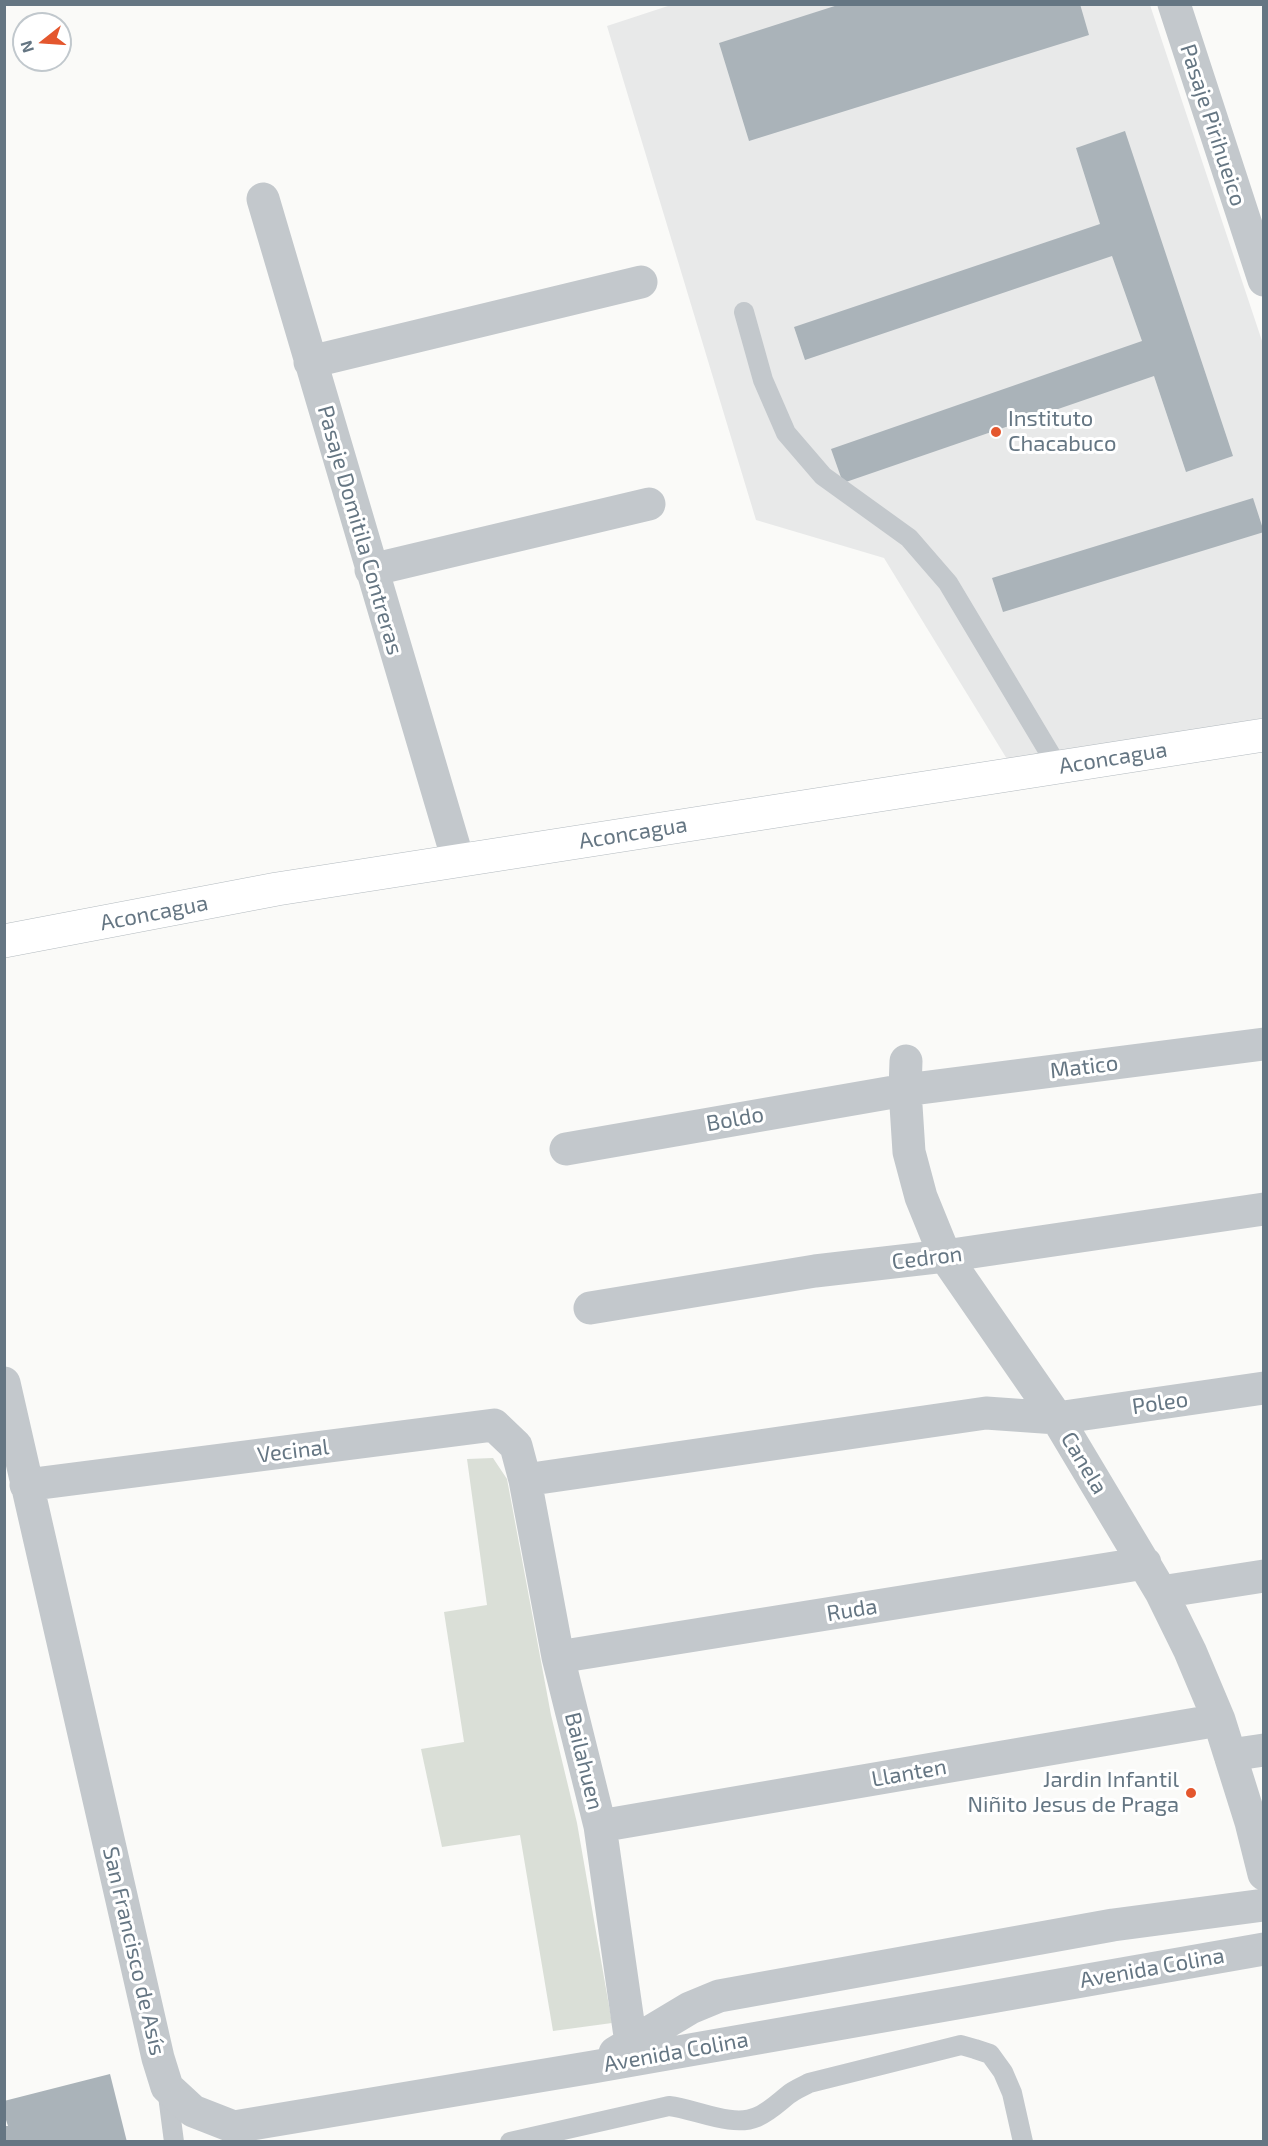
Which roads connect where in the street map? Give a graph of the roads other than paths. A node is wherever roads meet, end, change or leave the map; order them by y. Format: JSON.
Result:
{"nodes":[{"id":1,"x":1174,"y":4,"type":"edge"},
{"id":2,"x":263,"y":199,"type":"dead end"},
{"id":3,"x":1263,"y":280,"type":"edge"},
{"id":4,"x":641,"y":282,"type":"dead end"},
{"id":5,"x":744,"y":312,"type":"dead end"},
{"id":6,"x":310,"y":363,"type":"junction"},
{"id":7,"x":649,"y":504,"type":"dead end"},
{"id":8,"x":371,"y":570,"type":"junction"},
{"id":9,"x":1263,"y":735,"type":"edge"},
{"id":10,"x":1054,"y":767,"type":"junction"},
{"id":11,"x":458,"y":861,"type":"junction"},
{"id":12,"x":4,"y":941,"type":"edge"},
{"id":13,"x":1263,"y":1044,"type":"edge"},
{"id":14,"x":905,"y":1076,"type":"junction"},
{"id":15,"x":566,"y":1149,"type":"dead end"},
{"id":16,"x":1263,"y":1209,"type":"edge"},
{"id":17,"x":945,"y":1256,"type":"junction"},
{"id":18,"x":590,"y":1308,"type":"dead end"},
{"id":19,"x":4,"y":1383,"type":"edge"},
{"id":20,"x":1263,"y":1388,"type":"edge"},
{"id":21,"x":1057,"y":1418,"type":"junction"},
{"id":22,"x":525,"y":1480,"type":"junction"},
{"id":23,"x":26,"y":1485,"type":"junction"},
{"id":24,"x":1263,"y":1576,"type":"edge"},
{"id":25,"x":1153,"y":1577,"type":"junction"},
{"id":26,"x":558,"y":1657,"type":"junction"},
{"id":27,"x":1219,"y":1720,"type":"junction"},
{"id":28,"x":1263,"y":1750,"type":"edge"},
{"id":29,"x":1230,"y":1755,"type":"junction"},
{"id":30,"x":600,"y":1826,"type":"junction"},
{"id":31,"x":1263,"y":1874,"type":"edge"},
{"id":32,"x":1263,"y":1905,"type":"edge"},
{"id":33,"x":1263,"y":1949,"type":"edge"},
{"id":34,"x":632,"y":2043,"type":"junction"},
{"id":35,"x":593,"y":2067,"type":"junction"},
{"id":36,"x":167,"y":2087,"type":"junction"},
{"id":37,"x":174,"y":2142,"type":"edge"},
{"id":38,"x":510,"y":2142,"type":"edge"},
{"id":39,"x":1023,"y":2142,"type":"edge"}],
"edges":[{"from":1,"to":3,"type":"street","name":"Pasaje Pirihueico"},
{"from":2,"to":6,"type":"street","name":"Pasaje Domitila Contreras"},
{"from":4,"to":6,"type":"street"},
{"from":5,"to":10,"type":"lane"},
{"from":6,"to":8,"type":"street","name":"Pasaje Domitila Contreras"},
{"from":7,"to":8,"type":"street"},
{"from":8,"to":11,"type":"street","name":"Pasaje Domitila Contreras"},
{"from":9,"to":10,"type":"street","name":"Aconcagua"},
{"from":10,"to":11,"type":"street","name":"Aconcagua"},
{"from":11,"to":12,"type":"street","name":"Aconcagua"},
{"from":13,"to":14,"type":"street","name":"Matico"},
{"from":14,"to":15,"type":"street","name":"Boldo"},
{"from":14,"to":17,"type":"street","name":"Canela"},
{"from":16,"to":17,"type":"street","name":"Cedron"},
{"from":17,"to":18,"type":"street","name":"Cedron"},
{"from":17,"to":21,"type":"street","name":"Canela"},
{"from":19,"to":23,"type":"street","name":"San Francisco de Asís"},
{"from":20,"to":21,"type":"street","name":"Poleo"},
{"from":21,"to":22,"type":"street"},
{"from":21,"to":25,"type":"street","name":"Canela"},
{"from":22,"to":23,"type":"street","name":"Vecinal"},
{"from":22,"to":26,"type":"street","name":"Bailahuen"},
{"from":23,"to":36,"type":"street","name":"San Francisco de Asís"},
{"from":24,"to":25,"type":"street"},
{"from":25,"to":26,"type":"street","name":"Ruda"},
{"from":25,"to":27,"type":"street","name":"Canela"},
{"from":26,"to":30,"type":"street","name":"Bailahuen"},
{"from":27,"to":29,"type":"street","name":"Canela"},
{"from":27,"to":30,"type":"street","name":"Llanten"},
{"from":28,"to":29,"type":"street"},
{"from":29,"to":31,"type":"street","name":"Canela"},
{"from":30,"to":34,"type":"street","name":"Bailahuen"},
{"from":32,"to":34,"type":"street","name":"Avenida Colina"},
{"from":33,"to":35,"type":"street","name":"Avenida Colina"},
{"from":34,"to":35,"type":"street","name":"Avenida Colina"},
{"from":35,"to":36,"type":"street","name":"San Francisco de Asís"},
{"from":36,"to":37,"type":"lane"},
{"from":38,"to":39,"type":"lane"}]}
